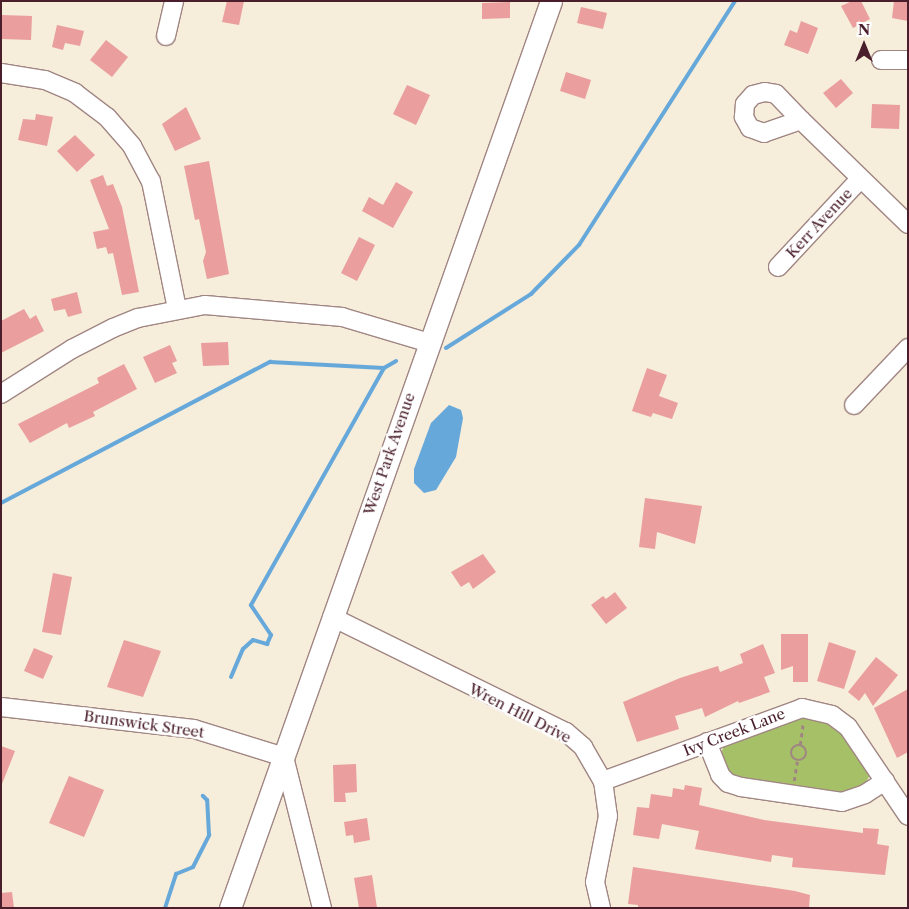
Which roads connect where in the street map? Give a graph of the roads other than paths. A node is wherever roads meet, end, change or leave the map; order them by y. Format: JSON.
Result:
{"nodes":[{"id":1,"x":174,"y":1,"type":"edge"},
{"id":2,"x":551,"y":1,"type":"edge"},
{"id":3,"x":166,"y":36,"type":"dead end"},
{"id":4,"x":881,"y":60,"type":"dead end"},
{"id":5,"x":908,"y":60,"type":"edge"},
{"id":6,"x":1,"y":73,"type":"edge"},
{"id":7,"x":801,"y":120,"type":"dead end"},
{"id":8,"x":860,"y":179,"type":"junction"},
{"id":9,"x":908,"y":224,"type":"edge"},
{"id":10,"x":778,"y":267,"type":"dead end"},
{"id":11,"x":177,"y":309,"type":"junction"},
{"id":12,"x":430,"y":342,"type":"junction"},
{"id":13,"x":908,"y":348,"type":"edge"},
{"id":14,"x":1,"y":394,"type":"edge"},
{"id":15,"x":854,"y":405,"type":"dead end"},
{"id":16,"x":332,"y":617,"type":"junction"},
{"id":17,"x":1,"y":707,"type":"edge"},
{"id":18,"x":707,"y":742,"type":"junction"},
{"id":19,"x":284,"y":757,"type":"junction"},
{"id":20,"x":885,"y":780,"type":"junction"},
{"id":21,"x":603,"y":781,"type":"junction"},
{"id":22,"x":908,"y":816,"type":"edge"},
{"id":23,"x":230,"y":908,"type":"edge"},
{"id":24,"x":322,"y":908,"type":"edge"},
{"id":25,"x":601,"y":908,"type":"edge"}],
"edges":[{"from":1,"to":3,"type":"street"},
{"from":2,"to":12,"type":"main road","name":"West Park Avenue"},
{"from":4,"to":5,"type":"street"},
{"from":6,"to":11,"type":"street"},
{"from":7,"to":8,"type":"street","name":"Kerr Avenue"},
{"from":8,"to":9,"type":"street","name":"Kerr Avenue"},
{"from":8,"to":10,"type":"street","name":"Kerr Avenue"},
{"from":11,"to":12,"type":"street"},
{"from":11,"to":14,"type":"street"},
{"from":12,"to":16,"type":"main road","name":"West Park Avenue"},
{"from":13,"to":15,"type":"street"},
{"from":16,"to":19,"type":"main road","name":"West Park Avenue"},
{"from":16,"to":21,"type":"street","name":"Wren Hill Drive"},
{"from":17,"to":19,"type":"street","name":"Brunswick Street"},
{"from":18,"to":20,"type":"street"},
{"from":18,"to":20,"type":"street","name":"Ivy Creek Lane"},
{"from":18,"to":21,"type":"street","name":"Ivy Creek Lane"},
{"from":19,"to":23,"type":"main road","name":"West Park Avenue"},
{"from":19,"to":24,"type":"street"},
{"from":20,"to":22,"type":"street","name":"Ivy Creek Lane"},
{"from":21,"to":25,"type":"street","name":"Wren Hill Drive"}]}
